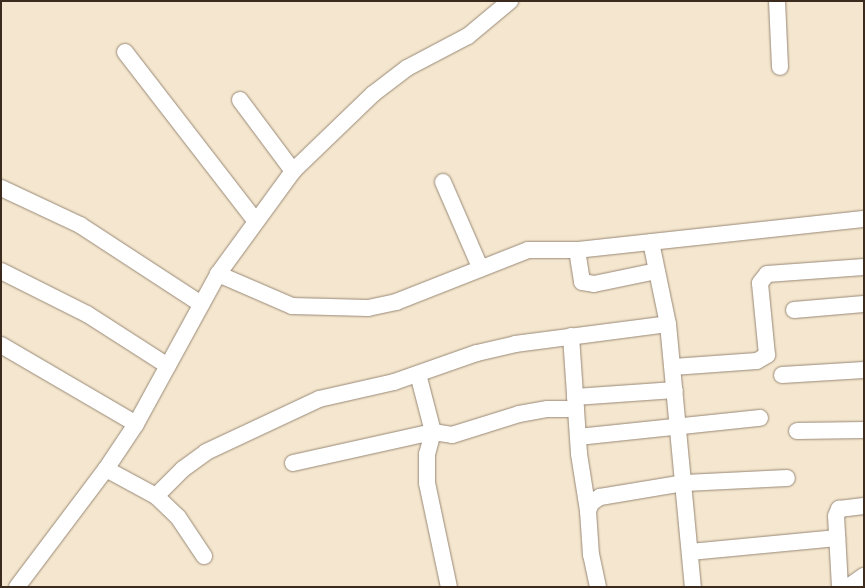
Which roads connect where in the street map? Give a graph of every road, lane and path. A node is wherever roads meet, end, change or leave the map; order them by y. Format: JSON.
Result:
{"nodes":[{"id":1,"x":510,"y":1,"type":"edge"},
{"id":2,"x":777,"y":1,"type":"edge"},
{"id":3,"x":125,"y":52,"type":"dead end"},
{"id":4,"x":780,"y":67,"type":"dead end"},
{"id":5,"x":240,"y":100,"type":"dead end"},
{"id":6,"x":293,"y":171,"type":"junction"},
{"id":7,"x":443,"y":182,"type":"dead end"},
{"id":8,"x":1,"y":188,"type":"edge"},
{"id":9,"x":864,"y":219,"type":"edge"},
{"id":10,"x":255,"y":220,"type":"junction"},
{"id":11,"x":651,"y":242,"type":"junction"},
{"id":12,"x":578,"y":250,"type":"junction"},
{"id":13,"x":480,"y":267,"type":"junction"},
{"id":14,"x":864,"y":267,"type":"edge"},
{"id":15,"x":1,"y":271,"type":"edge"},
{"id":16,"x":657,"y":271,"type":"junction"},
{"id":17,"x":218,"y":274,"type":"junction"},
{"id":18,"x":201,"y":304,"type":"junction"},
{"id":19,"x":864,"y":304,"type":"edge"},
{"id":20,"x":794,"y":310,"type":"dead end"},
{"id":21,"x":668,"y":324,"type":"junction"},
{"id":22,"x":571,"y":336,"type":"junction"},
{"id":23,"x":1,"y":345,"type":"edge"},
{"id":24,"x":168,"y":366,"type":"junction"},
{"id":25,"x":673,"y":368,"type":"junction"},
{"id":26,"x":864,"y":370,"type":"edge"},
{"id":27,"x":418,"y":374,"type":"junction"},
{"id":28,"x":782,"y":374,"type":"dead end"},
{"id":29,"x":676,"y":390,"type":"junction"},
{"id":30,"x":576,"y":403,"type":"junction"},
{"id":31,"x":760,"y":418,"type":"dead end"},
{"id":32,"x":136,"y":424,"type":"junction"},
{"id":33,"x":680,"y":426,"type":"junction"},
{"id":34,"x":864,"y":430,"type":"edge"},
{"id":35,"x":797,"y":431,"type":"dead end"},
{"id":36,"x":434,"y":432,"type":"junction"},
{"id":37,"x":578,"y":437,"type":"junction"},
{"id":38,"x":293,"y":463,"type":"dead end"},
{"id":39,"x":106,"y":469,"type":"junction"},
{"id":40,"x":786,"y":478,"type":"dead end"},
{"id":41,"x":685,"y":483,"type":"junction"},
{"id":42,"x":156,"y":496,"type":"junction"},
{"id":43,"x":864,"y":506,"type":"edge"},
{"id":44,"x":588,"y":511,"type":"junction"},
{"id":45,"x":837,"y":538,"type":"junction"},
{"id":46,"x":690,"y":552,"type":"junction"},
{"id":47,"x":204,"y":556,"type":"dead end"},
{"id":48,"x":864,"y":576,"type":"edge"},
{"id":49,"x":17,"y":587,"type":"edge"},
{"id":50,"x":449,"y":587,"type":"edge"},
{"id":51,"x":598,"y":587,"type":"edge"},
{"id":52,"x":692,"y":587,"type":"edge"},
{"id":53,"x":840,"y":587,"type":"edge"},
{"id":54,"x":848,"y":587,"type":"edge"}],
"edges":[{"from":1,"to":6,"type":"street"},
{"from":2,"to":4,"type":"street"},
{"from":3,"to":10,"type":"street"},
{"from":5,"to":6,"type":"street"},
{"from":6,"to":10,"type":"street"},
{"from":7,"to":13,"type":"street"},
{"from":8,"to":18,"type":"street"},
{"from":9,"to":11,"type":"street"},
{"from":10,"to":17,"type":"street"},
{"from":11,"to":12,"type":"street"},
{"from":11,"to":16,"type":"street"},
{"from":12,"to":13,"type":"street"},
{"from":12,"to":16,"type":"street"},
{"from":13,"to":17,"type":"street"},
{"from":14,"to":25,"type":"street"},
{"from":15,"to":24,"type":"street"},
{"from":16,"to":21,"type":"street"},
{"from":17,"to":18,"type":"street"},
{"from":18,"to":24,"type":"street"},
{"from":19,"to":20,"type":"street"},
{"from":21,"to":22,"type":"street"},
{"from":21,"to":25,"type":"street"},
{"from":22,"to":27,"type":"street"},
{"from":22,"to":30,"type":"street"},
{"from":23,"to":32,"type":"street"},
{"from":24,"to":32,"type":"street"},
{"from":25,"to":29,"type":"street"},
{"from":26,"to":28,"type":"street"},
{"from":27,"to":36,"type":"street"},
{"from":27,"to":42,"type":"street"},
{"from":29,"to":30,"type":"street"},
{"from":29,"to":33,"type":"street"},
{"from":30,"to":36,"type":"street"},
{"from":30,"to":37,"type":"street"},
{"from":31,"to":33,"type":"street"},
{"from":32,"to":39,"type":"street"},
{"from":33,"to":37,"type":"street"},
{"from":33,"to":41,"type":"street"},
{"from":34,"to":35,"type":"street"},
{"from":36,"to":38,"type":"street"},
{"from":36,"to":50,"type":"street"},
{"from":37,"to":44,"type":"street"},
{"from":39,"to":42,"type":"street"},
{"from":39,"to":49,"type":"street"},
{"from":40,"to":41,"type":"street"},
{"from":41,"to":44,"type":"street"},
{"from":41,"to":46,"type":"street"},
{"from":42,"to":47,"type":"street"},
{"from":43,"to":45,"type":"street"},
{"from":44,"to":51,"type":"street"},
{"from":45,"to":46,"type":"street"},
{"from":45,"to":53,"type":"street"},
{"from":46,"to":52,"type":"street"},
{"from":48,"to":54,"type":"street"}]}
